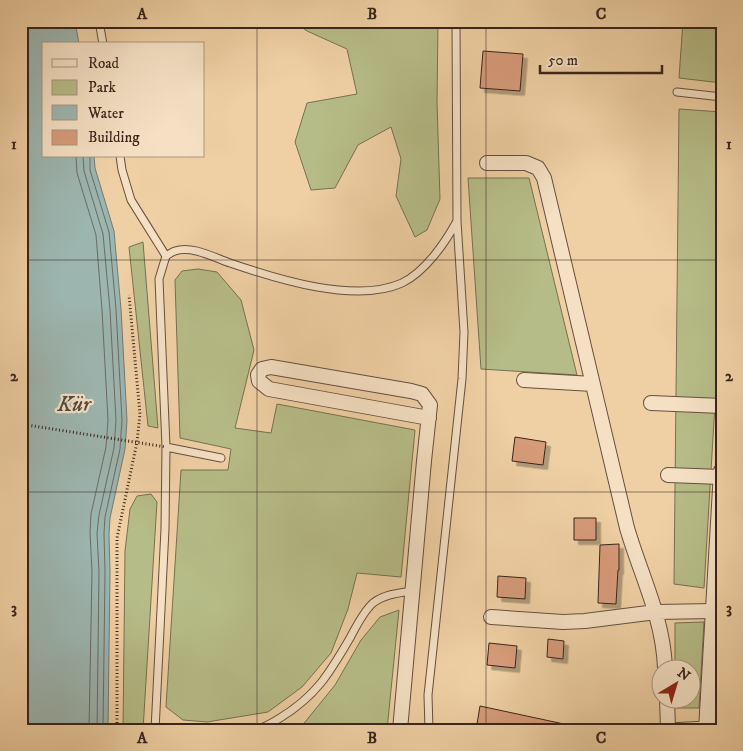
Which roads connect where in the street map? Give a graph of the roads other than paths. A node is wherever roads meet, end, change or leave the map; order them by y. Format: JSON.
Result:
{"nodes":[{"id":1,"x":99,"y":21,"type":"edge"},
{"id":2,"x":456,"y":21,"type":"edge"},
{"id":3,"x":103,"y":42,"type":"edge"},
{"id":4,"x":677,"y":92,"type":"dead end"},
{"id":5,"x":722,"y":97,"type":"edge"},
{"id":6,"x":120,"y":158,"type":"edge"},
{"id":7,"x":487,"y":163,"type":"dead end"},
{"id":8,"x":457,"y":221,"type":"junction"},
{"id":9,"x":166,"y":256,"type":"junction"},
{"id":10,"x":524,"y":380,"type":"dead end"},
{"id":11,"x":593,"y":384,"type":"junction"},
{"id":12,"x":650,"y":403,"type":"dead end"},
{"id":13,"x":722,"y":406,"type":"edge"},
{"id":14,"x":428,"y":418,"type":"junction"},
{"id":15,"x":166,"y":447,"type":"junction"},
{"id":16,"x":221,"y":458,"type":"dead end"},
{"id":17,"x":722,"y":471,"type":"edge"},
{"id":18,"x":668,"y":474,"type":"dead end"},
{"id":19,"x":721,"y":477,"type":"edge"},
{"id":20,"x":413,"y":591,"type":"junction"},
{"id":21,"x":714,"y":611,"type":"junction"},
{"id":22,"x":656,"y":612,"type":"junction"},
{"id":23,"x":491,"y":617,"type":"dead end"},
{"id":24,"x":664,"y":658,"type":"edge"},
{"id":25,"x":667,"y":708,"type":"edge"},
{"id":26,"x":707,"y":727,"type":"edge"},
{"id":27,"x":668,"y":728,"type":"edge"},
{"id":28,"x":155,"y":730,"type":"edge"},
{"id":29,"x":256,"y":730,"type":"edge"},
{"id":30,"x":400,"y":730,"type":"edge"},
{"id":31,"x":429,"y":730,"type":"edge"}],
"edges":[{"from":1,"to":3,"type":"lane"},
{"from":2,"to":8,"type":"lane"},
{"from":4,"to":5,"type":"lane"},
{"from":6,"to":9,"type":"lane"},
{"from":7,"to":11,"type":"street"},
{"from":8,"to":9,"type":"lane"},
{"from":8,"to":31,"type":"lane"},
{"from":9,"to":15,"type":"lane"},
{"from":10,"to":11,"type":"street"},
{"from":11,"to":22,"type":"street"},
{"from":12,"to":13,"type":"street"},
{"from":14,"to":14,"type":"street"},
{"from":14,"to":20,"type":"street"},
{"from":15,"to":16,"type":"lane"},
{"from":15,"to":28,"type":"lane"},
{"from":17,"to":19,"type":"street"},
{"from":18,"to":19,"type":"street"},
{"from":19,"to":21,"type":"street"},
{"from":20,"to":29,"type":"lane"},
{"from":20,"to":30,"type":"street"},
{"from":21,"to":22,"type":"street"},
{"from":21,"to":26,"type":"street"},
{"from":22,"to":23,"type":"street"},
{"from":22,"to":24,"type":"street"},
{"from":25,"to":27,"type":"street"},
{"from":26,"to":27,"type":"lane"}]}
